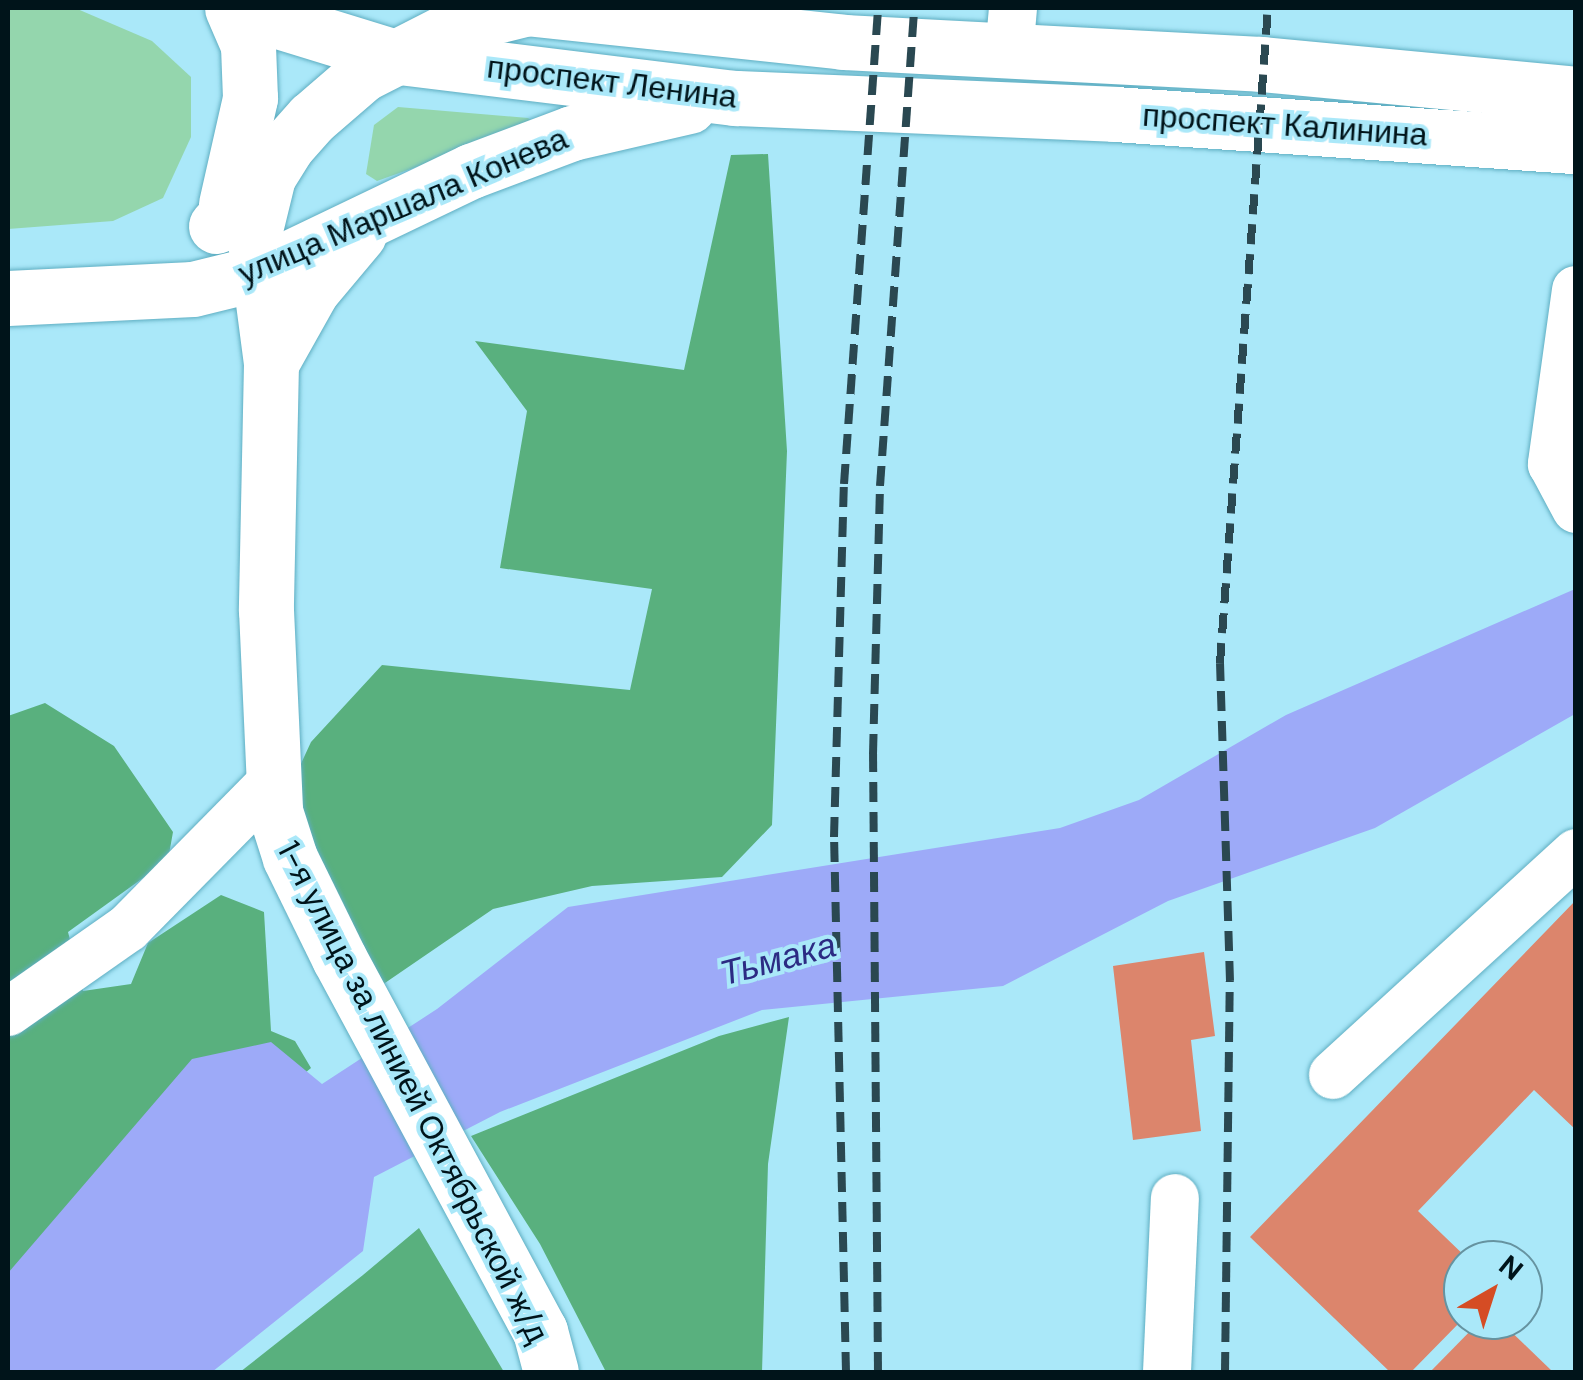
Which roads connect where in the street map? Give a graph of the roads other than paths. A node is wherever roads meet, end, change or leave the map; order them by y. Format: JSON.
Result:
{"nodes":[{"id":1,"x":234,"y":8,"type":"edge"},
{"id":2,"x":528,"y":8,"type":"edge"},
{"id":3,"x":636,"y":14,"type":"edge"},
{"id":4,"x":1011,"y":30,"type":"edge"},
{"id":5,"x":392,"y":56,"type":"junction"},
{"id":6,"x":250,"y":72,"type":"junction"},
{"id":7,"x":1576,"y":94,"type":"edge"},
{"id":8,"x":735,"y":98,"type":"junction"},
{"id":9,"x":995,"y":108,"type":"joint"},
{"id":10,"x":289,"y":143,"type":"junction"},
{"id":11,"x":1576,"y":146,"type":"edge"},
{"id":12,"x":388,"y":209,"type":"junction"},
{"id":13,"x":216,"y":226,"type":"junction"},
{"id":14,"x":258,"y":273,"type":"junction"},
{"id":15,"x":1576,"y":290,"type":"edge"},
{"id":16,"x":158,"y":292,"type":"junction"},
{"id":17,"x":8,"y":298,"type":"edge"},
{"id":18,"x":272,"y":363,"type":"junction"},
{"id":19,"x":1576,"y":509,"type":"edge"},
{"id":20,"x":270,"y":784,"type":"junction"},
{"id":21,"x":1576,"y":853,"type":"edge"},
{"id":22,"x":8,"y":1012,"type":"edge"},
{"id":23,"x":1333,"y":1075,"type":"dead end"},
{"id":24,"x":1175,"y":1198,"type":"dead end"},
{"id":25,"x":546,"y":1352,"type":"edge"},
{"id":26,"x":1167,"y":1372,"type":"edge"}],
"edges":[{"from":1,"to":5,"type":"main road","name":"проспект Ленина"},
{"from":1,"to":6,"type":"main road"},
{"from":2,"to":3,"type":"main road","name":"проспект Ленина"},
{"from":2,"to":5,"type":"main road","name":"проспект Ленина"},
{"from":3,"to":4,"type":"main road","name":"проспект Ленина"},
{"from":4,"to":7,"type":"main road","name":"проспект Калинина"},
{"from":5,"to":8,"type":"main road","name":"проспект Ленина"},
{"from":5,"to":10,"type":"main road","name":"проспект Ленина"},
{"from":6,"to":10,"type":"main road"},
{"from":6,"to":13,"type":"main road"},
{"from":8,"to":9,"type":"main road","name":"проспект Ленина"},
{"from":8,"to":12,"type":"main road","name":"улица Маршала Конева"},
{"from":9,"to":11,"type":"main road","name":"проспект Калинина"},
{"from":10,"to":13,"type":"main road","name":"проспект Ленина"},
{"from":10,"to":14,"type":"main road","name":"1-я улица за линией Октябрьской ж/д"},
{"from":12,"to":14,"type":"main road","name":"улица Маршала Конева"},
{"from":12,"to":18,"type":"main road"},
{"from":13,"to":16,"type":"main road"},
{"from":14,"to":16,"type":"main road","name":"улица Маршала Конева"},
{"from":14,"to":18,"type":"main road","name":"1-я улица за линией Октябрьской ж/д"},
{"from":15,"to":19,"type":"lane"},
{"from":16,"to":17,"type":"main road","name":"улица Маршала Конева"},
{"from":16,"to":18,"type":"main road"},
{"from":18,"to":20,"type":"main road","name":"1-я улица за линией Октябрьской ж/д"},
{"from":20,"to":22,"type":"lane"},
{"from":20,"to":25,"type":"main road","name":"1-я улица за линией Октябрьской ж/д"},
{"from":21,"to":23,"type":"lane"},
{"from":24,"to":26,"type":"lane"}]}
